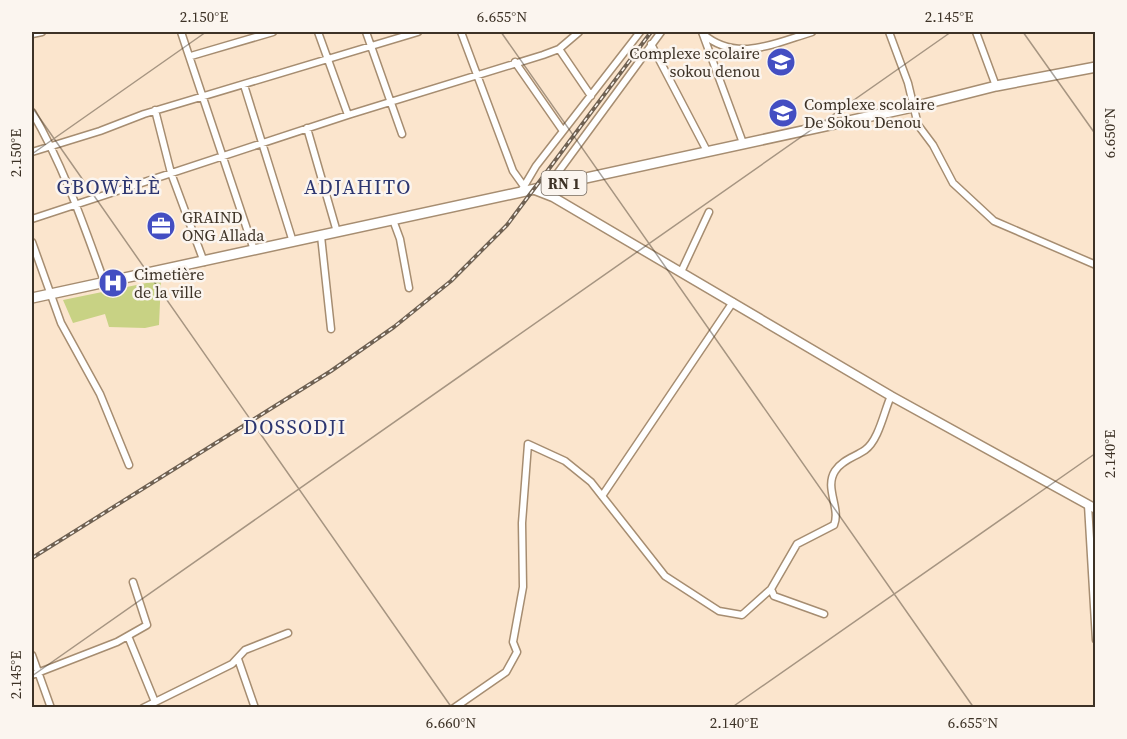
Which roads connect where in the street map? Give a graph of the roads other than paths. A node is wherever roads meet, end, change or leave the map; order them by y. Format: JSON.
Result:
{"nodes":[{"id":1,"x":42,"y":32,"type":"edge"},
{"id":2,"x":181,"y":32,"type":"edge"},
{"id":3,"x":273,"y":32,"type":"edge"},
{"id":4,"x":318,"y":32,"type":"edge"},
{"id":5,"x":366,"y":32,"type":"edge"},
{"id":6,"x":416,"y":32,"type":"edge"},
{"id":7,"x":461,"y":32,"type":"edge"},
{"id":8,"x":579,"y":32,"type":"edge"},
{"id":9,"x":640,"y":32,"type":"edge"},
{"id":10,"x":661,"y":32,"type":"edge"},
{"id":11,"x":812,"y":32,"type":"edge"},
{"id":12,"x":889,"y":32,"type":"edge"},
{"id":13,"x":976,"y":32,"type":"edge"},
{"id":14,"x":702,"y":33,"type":"edge"},
{"id":15,"x":32,"y":34,"type":"edge"},
{"id":16,"x":651,"y":44,"type":"junction"},
{"id":17,"x":372,"y":47,"type":"junction"},
{"id":18,"x":559,"y":49,"type":"junction"},
{"id":19,"x":191,"y":56,"type":"junction"},
{"id":20,"x":329,"y":60,"type":"junction"},
{"id":21,"x":515,"y":62,"type":"junction"},
{"id":22,"x":1095,"y":67,"type":"edge"},
{"id":23,"x":477,"y":74,"type":"junction"},
{"id":24,"x":244,"y":85,"type":"junction"},
{"id":25,"x":996,"y":86,"type":"junction"},
{"id":26,"x":591,"y":96,"type":"junction"},
{"id":27,"x":204,"y":97,"type":"junction"},
{"id":28,"x":391,"y":101,"type":"junction"},
{"id":29,"x":913,"y":107,"type":"junction"},
{"id":30,"x":155,"y":110,"type":"junction"},
{"id":31,"x":32,"y":112,"type":"edge"},
{"id":32,"x":348,"y":115,"type":"junction"},
{"id":33,"x":307,"y":128,"type":"junction"},
{"id":34,"x":563,"y":131,"type":"junction"},
{"id":35,"x":402,"y":134,"type":"dead end"},
{"id":36,"x":262,"y":143,"type":"junction"},
{"id":37,"x":743,"y":143,"type":"junction"},
{"id":38,"x":52,"y":146,"type":"junction"},
{"id":39,"x":707,"y":151,"type":"junction"},
{"id":40,"x":32,"y":152,"type":"edge"},
{"id":41,"x":222,"y":156,"type":"junction"},
{"id":42,"x":171,"y":173,"type":"junction"},
{"id":43,"x":552,"y":185,"type":"junction"},
{"id":44,"x":521,"y":189,"type":"junction"},
{"id":45,"x":535,"y":190,"type":"junction"},
{"id":46,"x":553,"y":197,"type":"junction"},
{"id":47,"x":77,"y":206,"type":"junction"},
{"id":48,"x":709,"y":212,"type":"dead end"},
{"id":49,"x":32,"y":219,"type":"edge"},
{"id":50,"x":393,"y":220,"type":"junction"},
{"id":51,"x":337,"y":232,"type":"junction"},
{"id":52,"x":321,"y":236,"type":"junction"},
{"id":53,"x":32,"y":242,"type":"edge"},
{"id":54,"x":293,"y":242,"type":"junction"},
{"id":55,"x":254,"y":250,"type":"junction"},
{"id":56,"x":204,"y":262,"type":"junction"},
{"id":57,"x":1095,"y":265,"type":"edge"},
{"id":58,"x":681,"y":272,"type":"junction"},
{"id":59,"x":104,"y":281,"type":"junction"},
{"id":60,"x":409,"y":288,"type":"dead end"},
{"id":61,"x":51,"y":294,"type":"junction"},
{"id":62,"x":32,"y":298,"type":"edge"},
{"id":63,"x":733,"y":302,"type":"junction"},
{"id":64,"x":331,"y":328,"type":"dead end"},
{"id":65,"x":891,"y":396,"type":"junction"},
{"id":66,"x":129,"y":465,"type":"dead end"},
{"id":67,"x":602,"y":496,"type":"junction"},
{"id":68,"x":1092,"y":507,"type":"edge"},
{"id":69,"x":133,"y":582,"type":"dead end"},
{"id":70,"x":771,"y":589,"type":"junction"},
{"id":71,"x":824,"y":614,"type":"dead end"},
{"id":72,"x":288,"y":633,"type":"dead end"},
{"id":73,"x":128,"y":636,"type":"junction"},
{"id":74,"x":1095,"y":640,"type":"edge"},
{"id":75,"x":32,"y":655,"type":"edge"},
{"id":76,"x":238,"y":659,"type":"junction"},
{"id":77,"x":35,"y":673,"type":"edge"},
{"id":78,"x":155,"y":702,"type":"junction"},
{"id":79,"x":51,"y":708,"type":"edge"},
{"id":80,"x":143,"y":708,"type":"edge"},
{"id":81,"x":255,"y":708,"type":"edge"},
{"id":82,"x":454,"y":708,"type":"edge"}],
"edges":[{"from":1,"to":15,"type":"street"},
{"from":2,"to":19,"type":"street"},
{"from":3,"to":19,"type":"street"},
{"from":4,"to":20,"type":"street"},
{"from":5,"to":17,"type":"street"},
{"from":6,"to":17,"type":"street"},
{"from":7,"to":23,"type":"street"},
{"from":8,"to":18,"type":"street"},
{"from":9,"to":26,"type":"street"},
{"from":10,"to":16,"type":"street"},
{"from":11,"to":14,"type":"street"},
{"from":12,"to":29,"type":"street"},
{"from":13,"to":25,"type":"street"},
{"from":14,"to":37,"type":"street"},
{"from":16,"to":39,"type":"street"},
{"from":16,"to":43,"type":"street"},
{"from":17,"to":20,"type":"street"},
{"from":17,"to":28,"type":"street"},
{"from":18,"to":21,"type":"street"},
{"from":18,"to":26,"type":"street"},
{"from":19,"to":27,"type":"street"},
{"from":20,"to":24,"type":"street"},
{"from":20,"to":32,"type":"street"},
{"from":21,"to":23,"type":"street"},
{"from":21,"to":34,"type":"street"},
{"from":22,"to":25,"type":"main road","number":"RN 1"},
{"from":23,"to":28,"type":"street"},
{"from":23,"to":44,"type":"street"},
{"from":24,"to":27,"type":"street"},
{"from":24,"to":36,"type":"street"},
{"from":25,"to":29,"type":"main road","number":"RN 1"},
{"from":26,"to":34,"type":"street"},
{"from":27,"to":30,"type":"street"},
{"from":27,"to":41,"type":"street"},
{"from":28,"to":32,"type":"street"},
{"from":28,"to":35,"type":"street"},
{"from":29,"to":37,"type":"main road","number":"RN 1"},
{"from":29,"to":57,"type":"street"},
{"from":30,"to":38,"type":"street"},
{"from":30,"to":42,"type":"street"},
{"from":31,"to":38,"type":"street"},
{"from":32,"to":33,"type":"street"},
{"from":33,"to":36,"type":"street"},
{"from":33,"to":51,"type":"street"},
{"from":34,"to":44,"type":"street"},
{"from":36,"to":41,"type":"street"},
{"from":36,"to":54,"type":"street"},
{"from":37,"to":39,"type":"main road","number":"RN 1"},
{"from":38,"to":40,"type":"street"},
{"from":38,"to":47,"type":"street"},
{"from":39,"to":43,"type":"main road","number":"RN 1"},
{"from":41,"to":42,"type":"street"},
{"from":41,"to":55,"type":"street"},
{"from":42,"to":47,"type":"street"},
{"from":42,"to":56,"type":"street"},
{"from":43,"to":45,"type":"main road","number":"RN 1"},
{"from":43,"to":46,"type":"street"},
{"from":44,"to":45,"type":"main road","number":"RN 1"},
{"from":44,"to":50,"type":"main road","number":"RN 1"},
{"from":45,"to":46,"type":"street"},
{"from":46,"to":58,"type":"street"},
{"from":47,"to":49,"type":"street"},
{"from":47,"to":59,"type":"street"},
{"from":48,"to":58,"type":"street"},
{"from":50,"to":51,"type":"main road","number":"RN 1"},
{"from":50,"to":60,"type":"street"},
{"from":51,"to":52,"type":"main road","number":"RN 1"},
{"from":52,"to":54,"type":"main road","number":"RN 1"},
{"from":52,"to":64,"type":"street"},
{"from":53,"to":61,"type":"street"},
{"from":54,"to":55,"type":"main road","number":"RN 1"},
{"from":55,"to":56,"type":"main road","number":"RN 1"},
{"from":56,"to":59,"type":"main road","number":"RN 1"},
{"from":58,"to":63,"type":"street"},
{"from":59,"to":61,"type":"main road","number":"RN 1"},
{"from":61,"to":62,"type":"main road","number":"RN 1"},
{"from":61,"to":66,"type":"street"},
{"from":63,"to":65,"type":"street"},
{"from":63,"to":67,"type":"street"},
{"from":65,"to":68,"type":"street"},
{"from":65,"to":70,"type":"street"},
{"from":67,"to":70,"type":"street"},
{"from":67,"to":82,"type":"street"},
{"from":68,"to":74,"type":"street"},
{"from":69,"to":73,"type":"street"},
{"from":70,"to":71,"type":"street"},
{"from":72,"to":76,"type":"street"},
{"from":73,"to":77,"type":"street"},
{"from":73,"to":78,"type":"street"},
{"from":75,"to":77,"type":"street"},
{"from":76,"to":78,"type":"street"},
{"from":76,"to":81,"type":"street"},
{"from":77,"to":79,"type":"street"},
{"from":78,"to":80,"type":"street"}]}
